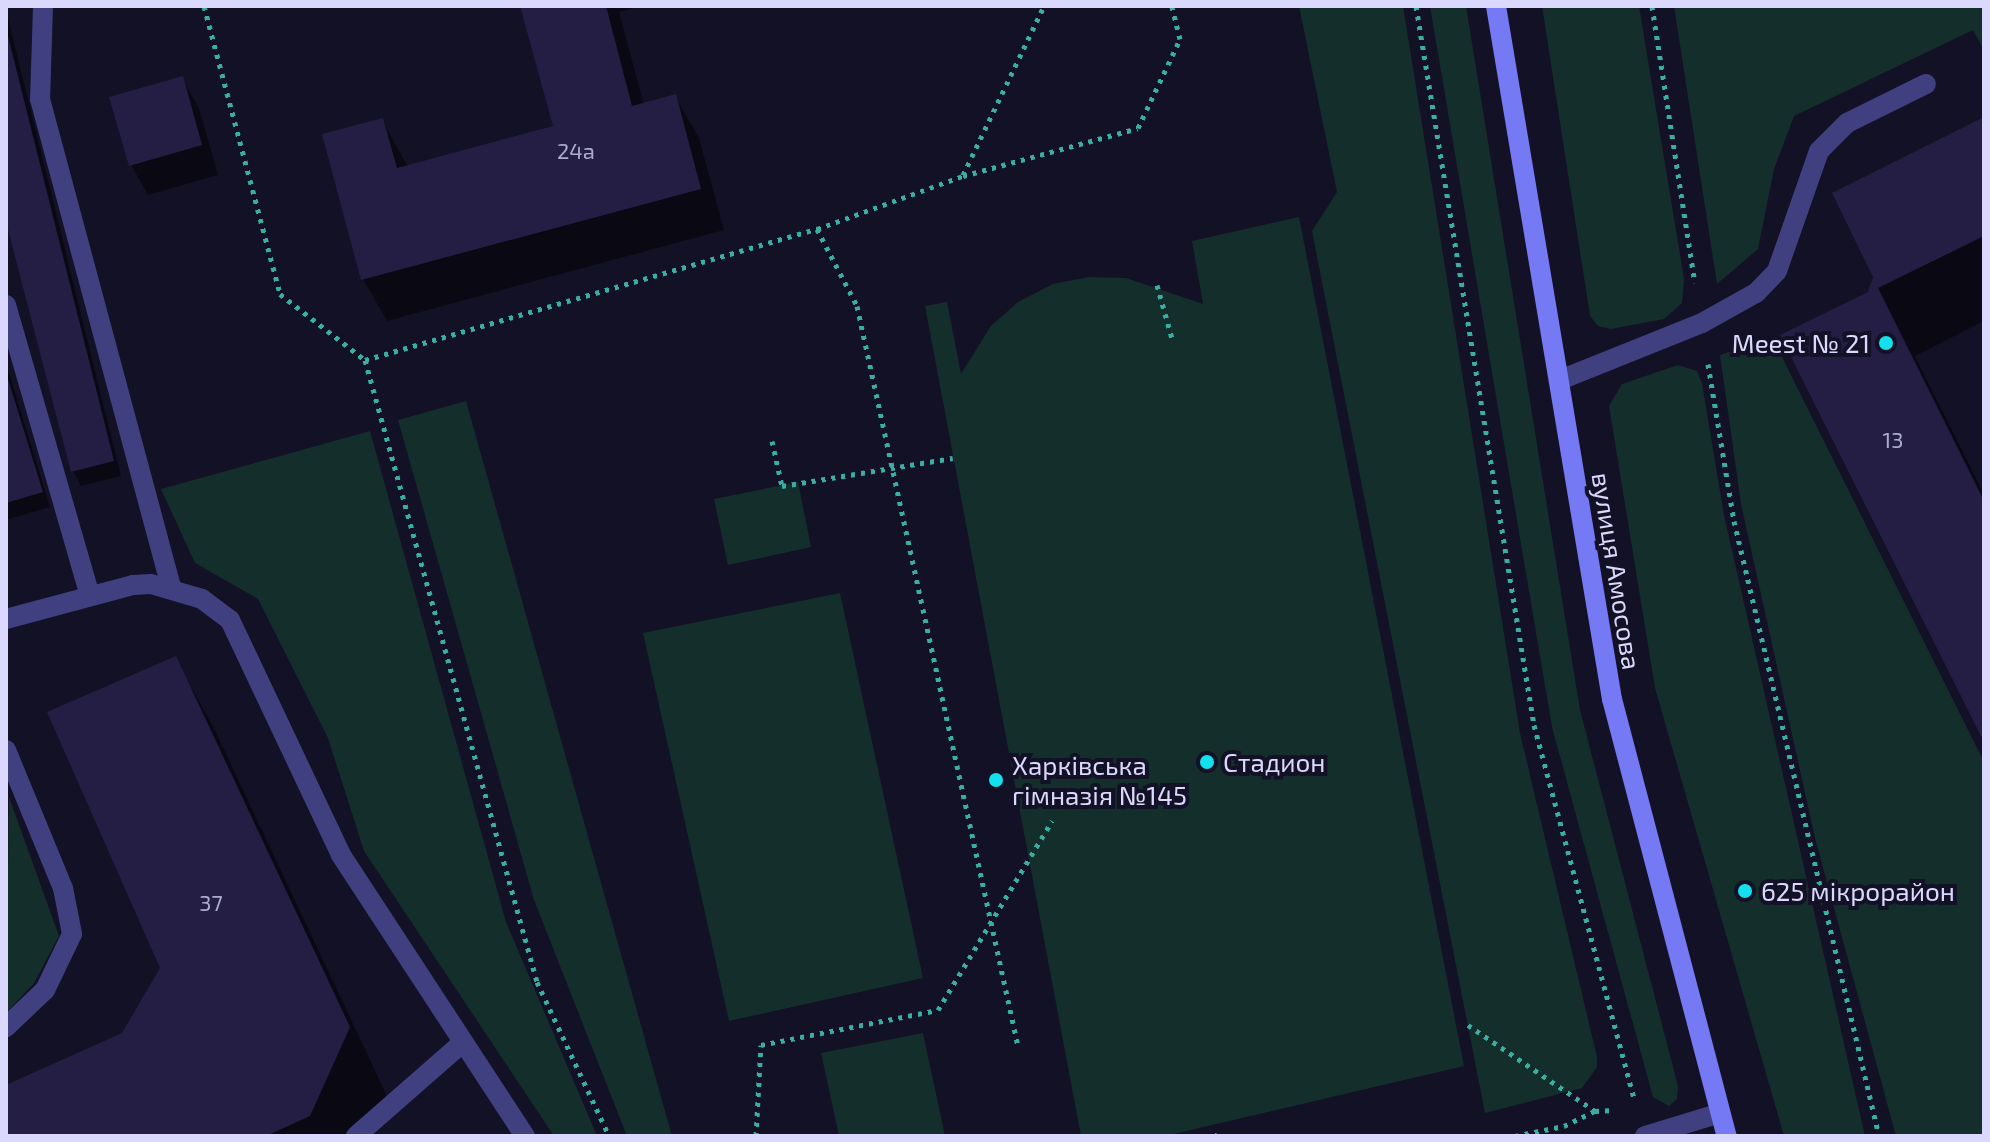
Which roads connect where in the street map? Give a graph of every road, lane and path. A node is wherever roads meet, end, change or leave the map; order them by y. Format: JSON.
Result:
{"nodes":[{"id":1,"x":43,"y":6,"type":"edge"},
{"id":2,"x":204,"y":6,"type":"edge"},
{"id":3,"x":1044,"y":6,"type":"edge"},
{"id":4,"x":1172,"y":6,"type":"edge"},
{"id":5,"x":1416,"y":6,"type":"edge"},
{"id":6,"x":1496,"y":6,"type":"edge"},
{"id":7,"x":1652,"y":6,"type":"edge"},
{"id":8,"x":1926,"y":84,"type":"dead end"},
{"id":9,"x":963,"y":176,"type":"junction"},
{"id":10,"x":817,"y":229,"type":"junction"},
{"id":11,"x":1157,"y":285,"type":"dead end"},
{"id":12,"x":6,"y":305,"type":"edge"},
{"id":13,"x":1702,"y":323,"type":"junction"},
{"id":14,"x":1173,"y":342,"type":"dead end"},
{"id":15,"x":365,"y":360,"type":"junction"},
{"id":16,"x":1560,"y":380,"type":"junction"},
{"id":17,"x":772,"y":441,"type":"dead end"},
{"id":18,"x":953,"y":458,"type":"dead end"},
{"id":19,"x":893,"y":469,"type":"junction"},
{"id":20,"x":171,"y":587,"type":"junction"},
{"id":21,"x":90,"y":596,"type":"junction"},
{"id":22,"x":6,"y":619,"type":"edge"},
{"id":23,"x":6,"y":750,"type":"edge"},
{"id":24,"x":1052,"y":821,"type":"dead end"},
{"id":25,"x":992,"y":921,"type":"junction"},
{"id":26,"x":1468,"y":1025,"type":"dead end"},
{"id":27,"x":6,"y":1027,"type":"edge"},
{"id":28,"x":461,"y":1044,"type":"junction"},
{"id":29,"x":1018,"y":1046,"type":"dead end"},
{"id":30,"x":1623,"y":1109,"type":"dead end"},
{"id":31,"x":1637,"y":1109,"type":"dead end"},
{"id":32,"x":1595,"y":1111,"type":"junction"},
{"id":33,"x":1720,"y":1113,"type":"junction"},
{"id":34,"x":356,"y":1136,"type":"edge"},
{"id":35,"x":525,"y":1136,"type":"edge"},
{"id":36,"x":609,"y":1136,"type":"edge"},
{"id":37,"x":756,"y":1136,"type":"edge"},
{"id":38,"x":1515,"y":1136,"type":"edge"},
{"id":39,"x":1645,"y":1136,"type":"edge"},
{"id":40,"x":1727,"y":1136,"type":"edge"},
{"id":41,"x":1879,"y":1136,"type":"edge"}],
"edges":[{"from":1,"to":20,"type":"street"},
{"from":2,"to":15,"type":"path"},
{"from":3,"to":9,"type":"path"},
{"from":4,"to":9,"type":"path"},
{"from":5,"to":31,"type":"path"},
{"from":6,"to":16,"type":"street","name":"вулиця Амосова"},
{"from":7,"to":13,"type":"path"},
{"from":8,"to":13,"type":"street"},
{"from":9,"to":10,"type":"path"},
{"from":10,"to":15,"type":"path"},
{"from":10,"to":19,"type":"path"},
{"from":11,"to":14,"type":"path"},
{"from":12,"to":21,"type":"street"},
{"from":13,"to":16,"type":"street"},
{"from":13,"to":41,"type":"path"},
{"from":15,"to":36,"type":"path"},
{"from":16,"to":33,"type":"street","name":"вулиця Амосова"},
{"from":17,"to":19,"type":"path"},
{"from":18,"to":19,"type":"path"},
{"from":19,"to":25,"type":"path"},
{"from":20,"to":21,"type":"street"},
{"from":20,"to":28,"type":"street"},
{"from":21,"to":22,"type":"street"},
{"from":23,"to":27,"type":"street"},
{"from":24,"to":25,"type":"path"},
{"from":25,"to":29,"type":"path"},
{"from":25,"to":37,"type":"path"},
{"from":26,"to":32,"type":"path"},
{"from":28,"to":34,"type":"street"},
{"from":28,"to":35,"type":"street"},
{"from":30,"to":32,"type":"path"},
{"from":32,"to":38,"type":"path"},
{"from":33,"to":39,"type":"street"},
{"from":33,"to":40,"type":"street","name":"вулиця Амосова"}]}
